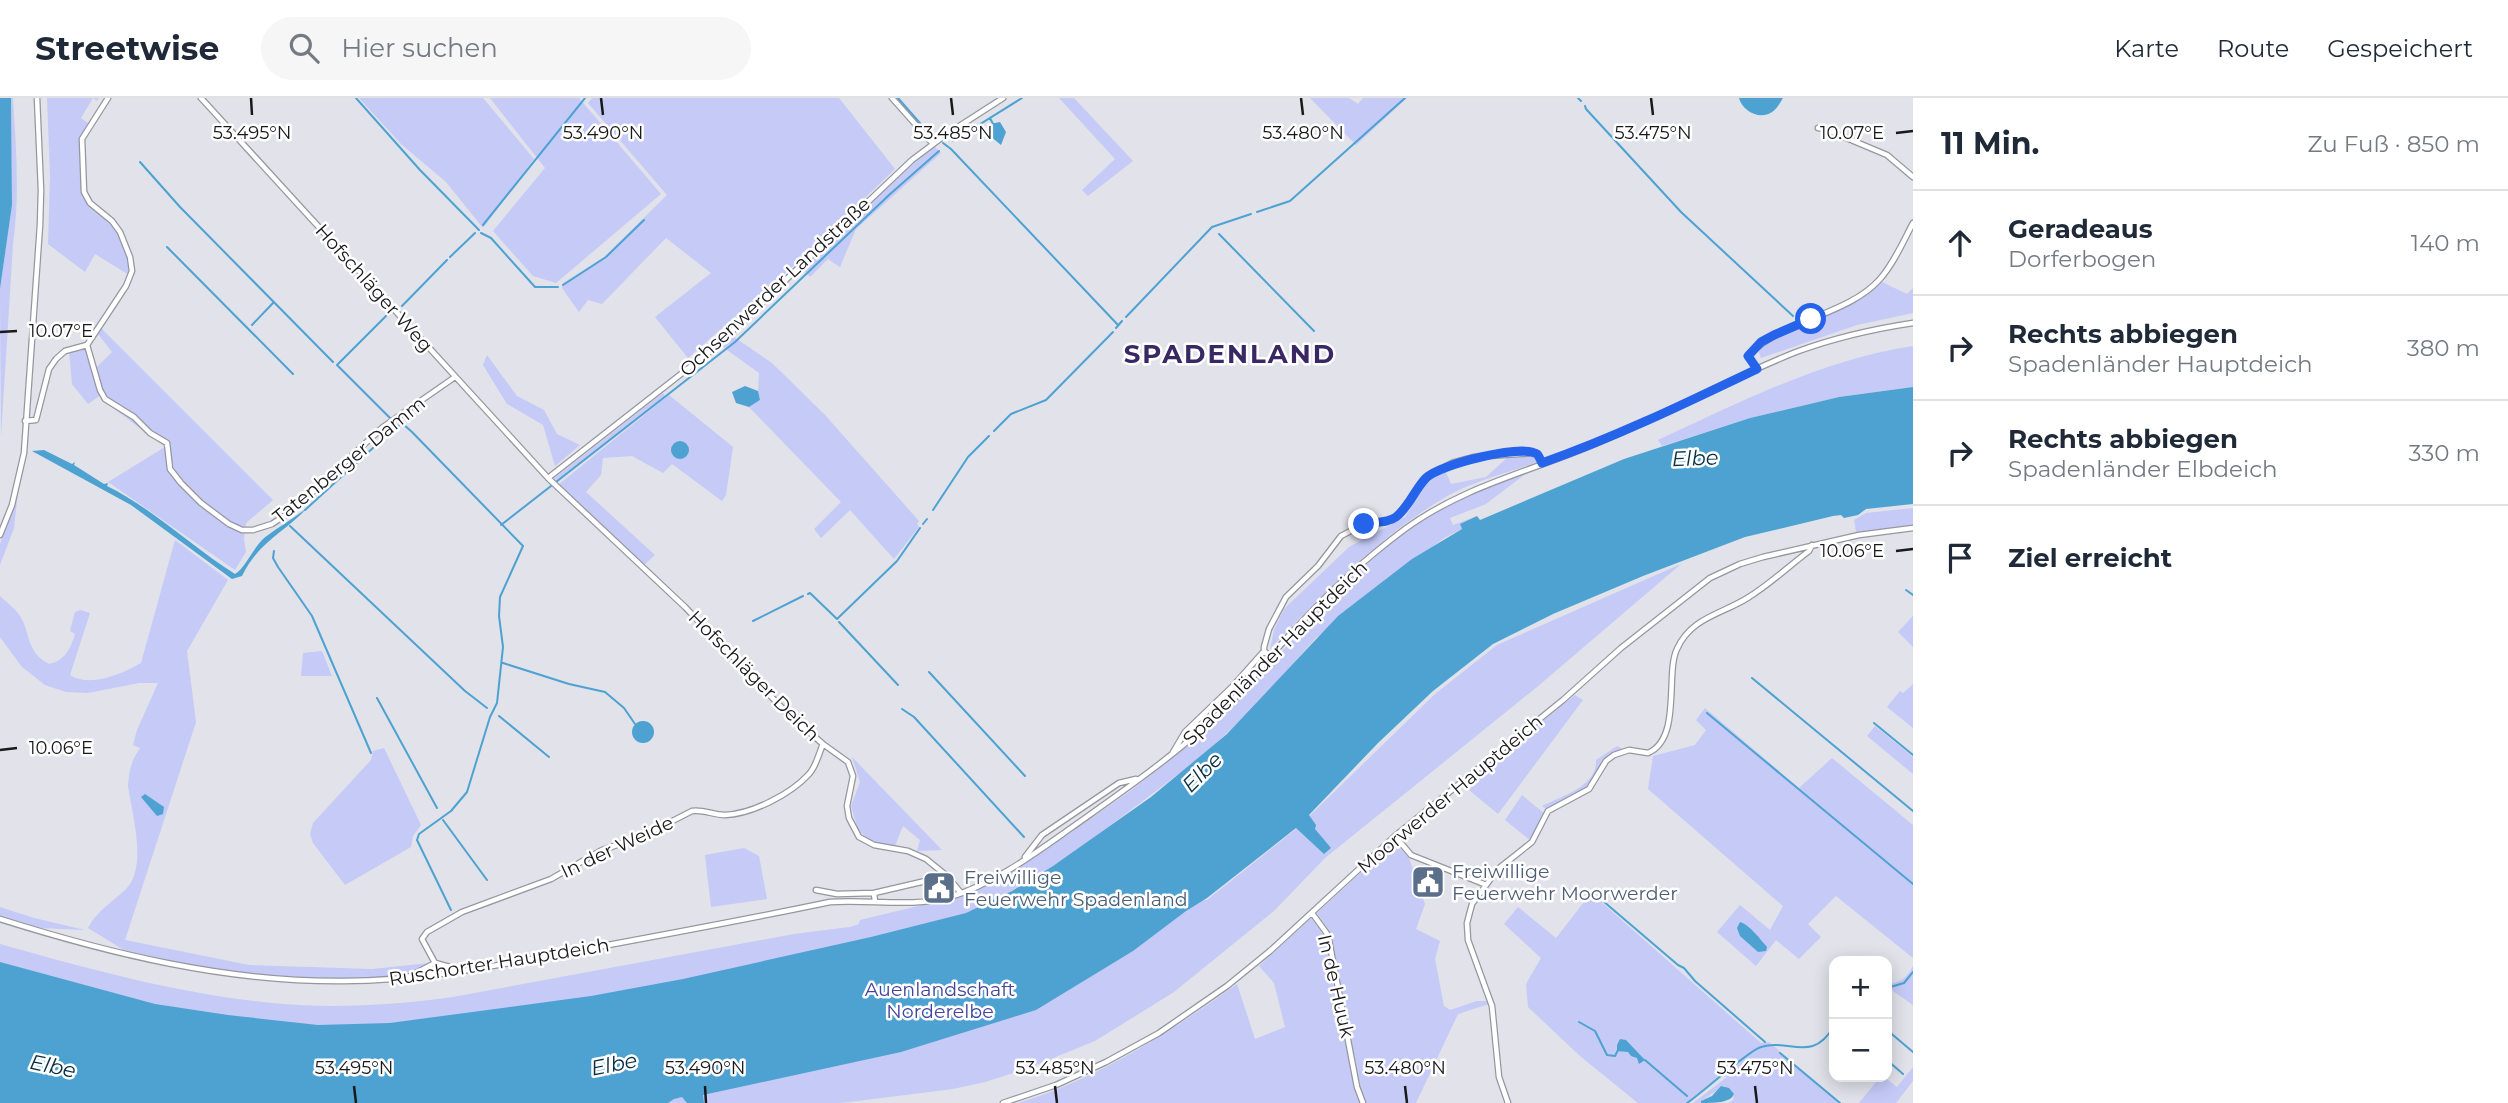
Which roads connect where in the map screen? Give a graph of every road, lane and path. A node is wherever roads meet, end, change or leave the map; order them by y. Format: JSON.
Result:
{"nodes":[{"id":1,"x":37,"y":98,"type":"edge"},
{"id":2,"x":108,"y":98,"type":"edge"},
{"id":3,"x":201,"y":98,"type":"edge"},
{"id":4,"x":892,"y":98,"type":"edge"},
{"id":5,"x":1003,"y":98,"type":"edge"},
{"id":6,"x":1818,"y":128,"type":"dead end"},
{"id":7,"x":933,"y":144,"type":"junction"},
{"id":8,"x":1913,"y":177,"type":"edge"},
{"id":9,"x":1913,"y":222,"type":"edge"},
{"id":10,"x":1913,"y":323,"type":"edge"},
{"id":11,"x":87,"y":345,"type":"junction"},
{"id":12,"x":1757,"y":369,"type":"junction"},
{"id":13,"x":455,"y":377,"type":"junction"},
{"id":14,"x":25,"y":421,"type":"junction"},
{"id":15,"x":1542,"y":463,"type":"junction"},
{"id":16,"x":551,"y":482,"type":"junction"},
{"id":17,"x":1913,"y":528,"type":"edge"},
{"id":18,"x":0,"y":535,"type":"edge"},
{"id":19,"x":1812,"y":545,"type":"junction"},
{"id":20,"x":1264,"y":651,"type":"junction"},
{"id":21,"x":1271,"y":657,"type":"junction"},
{"id":22,"x":822,"y":744,"type":"junction"},
{"id":23,"x":1171,"y":756,"type":"junction"},
{"id":24,"x":1140,"y":778,"type":"junction"},
{"id":25,"x":1395,"y":836,"type":"junction"},
{"id":26,"x":1021,"y":862,"type":"junction"},
{"id":27,"x":947,"y":876,"type":"junction"},
{"id":28,"x":1484,"y":884,"type":"junction"},
{"id":29,"x":816,"y":890,"type":"dead end"},
{"id":30,"x":874,"y":893,"type":"junction"},
{"id":31,"x":961,"y":893,"type":"junction"},
{"id":32,"x":875,"y":902,"type":"junction"},
{"id":33,"x":1312,"y":913,"type":"junction"},
{"id":34,"x":0,"y":919,"type":"edge"},
{"id":35,"x":435,"y":963,"type":"junction"},
{"id":36,"x":464,"y":970,"type":"junction"},
{"id":37,"x":404,"y":979,"type":"junction"},
{"id":38,"x":1003,"y":1103,"type":"edge"},
{"id":39,"x":1363,"y":1103,"type":"edge"},
{"id":40,"x":1508,"y":1103,"type":"edge"}],
"edges":[{"from":1,"to":14,"type":"street"},
{"from":2,"to":11,"type":"street"},
{"from":3,"to":13,"type":"street","name":"Hofschläger Weg"},
{"from":4,"to":7,"type":"street"},
{"from":5,"to":7,"type":"street","name":"Ochsenwerder Landstraße"},
{"from":6,"to":8,"type":"street"},
{"from":7,"to":16,"type":"street","name":"Ochsenwerder Landstraße"},
{"from":9,"to":12,"type":"street"},
{"from":10,"to":12,"type":"street","name":"Spadenländer Hauptdeich"},
{"from":11,"to":13,"type":"street","name":"Tatenberger Damm"},
{"from":11,"to":14,"type":"street"},
{"from":12,"to":15,"type":"street","name":"Spadenländer Hauptdeich"},
{"from":13,"to":16,"type":"street","name":"Hofschläger Weg"},
{"from":14,"to":18,"type":"street"},
{"from":15,"to":20,"type":"street"},
{"from":15,"to":21,"type":"street","name":"Spadenländer Hauptdeich"},
{"from":16,"to":22,"type":"street","name":"Hofschläger Deich"},
{"from":17,"to":19,"type":"street","name":"Moorwerder Hauptdeich"},
{"from":19,"to":25,"type":"street","name":"Moorwerder Hauptdeich"},
{"from":19,"to":28,"type":"street"},
{"from":20,"to":21,"type":"street"},
{"from":20,"to":23,"type":"street"},
{"from":21,"to":23,"type":"street","name":"Spadenländer Hauptdeich"},
{"from":22,"to":27,"type":"street","name":"Hofschläger Deich"},
{"from":22,"to":35,"type":"street","name":"In der Weide"},
{"from":23,"to":24,"type":"street","name":"Spadenländer Hauptdeich"},
{"from":24,"to":26,"type":"street","name":"Spadenländer Hauptdeich"},
{"from":24,"to":26,"type":"street","name":"Spadenländer Hauptdeich"},
{"from":25,"to":28,"type":"street"},
{"from":25,"to":33,"type":"street","name":"Moorwerder Hauptdeich"},
{"from":26,"to":31,"type":"street","name":"Spadenländer Hauptdeich"},
{"from":27,"to":30,"type":"street"},
{"from":27,"to":31,"type":"street","name":"Hofschläger Deich"},
{"from":28,"to":40,"type":"street"},
{"from":29,"to":30,"type":"street"},
{"from":30,"to":32,"type":"street"},
{"from":31,"to":32,"type":"street","name":"Ruschorter Hauptdeich"},
{"from":32,"to":36,"type":"street","name":"Ruschorter Hauptdeich"},
{"from":33,"to":38,"type":"street","name":"Moorwerder Hauptdeich"},
{"from":33,"to":39,"type":"street","name":"In de Huuk"},
{"from":34,"to":37,"type":"street","name":"Ruschorter Hauptdeich"},
{"from":35,"to":36,"type":"street"},
{"from":35,"to":37,"type":"street"},
{"from":36,"to":37,"type":"street","name":"Ruschorter Hauptdeich"}]}
